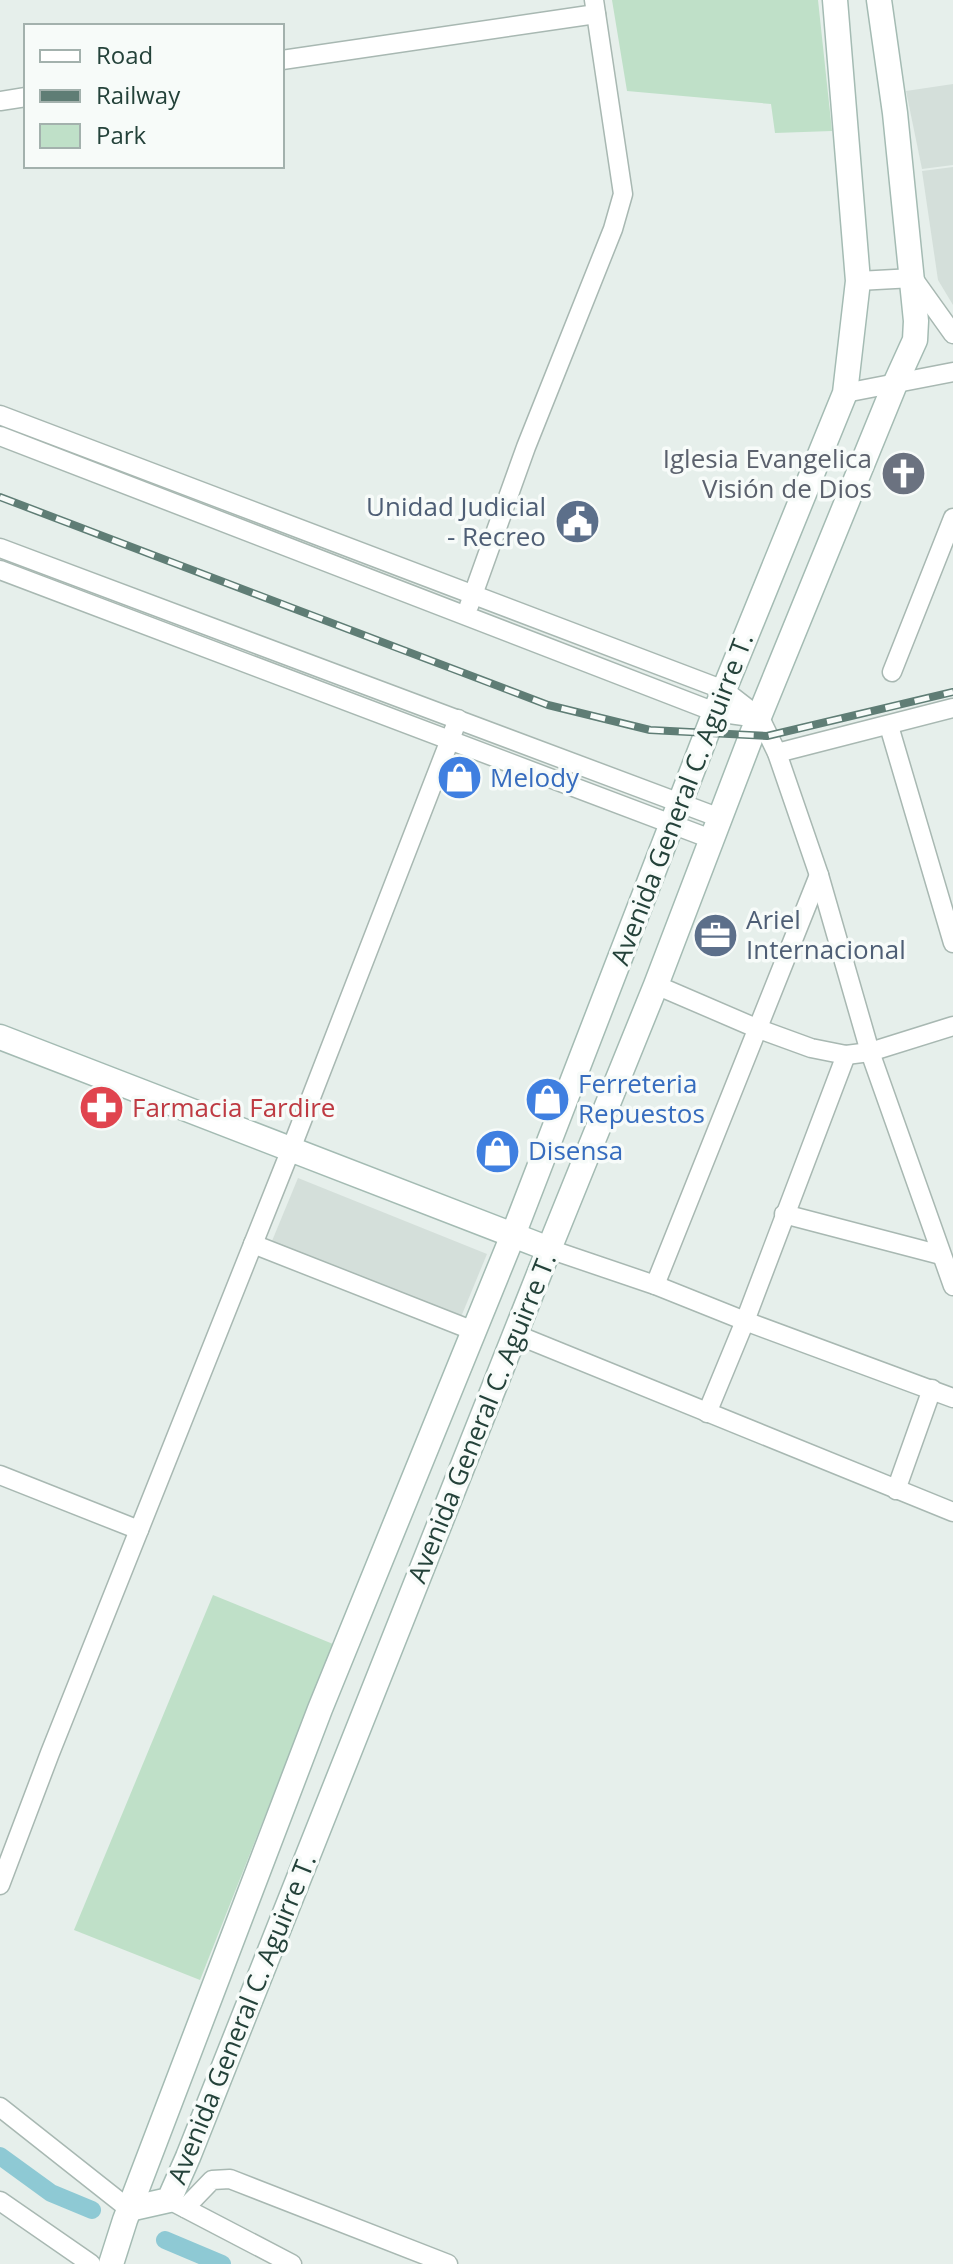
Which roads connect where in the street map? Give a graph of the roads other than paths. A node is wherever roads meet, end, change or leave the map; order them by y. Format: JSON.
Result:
{"nodes":[{"id":1,"x":835,"y":0,"type":"edge"},
{"id":2,"x":879,"y":0,"type":"edge"},
{"id":3,"x":595,"y":7,"type":"edge"},
{"id":4,"x":284,"y":60,"type":"edge"},
{"id":5,"x":24,"y":97,"type":"edge"},
{"id":6,"x":0,"y":101,"type":"edge"},
{"id":7,"x":913,"y":278,"type":"junction"},
{"id":8,"x":858,"y":281,"type":"junction"},
{"id":9,"x":953,"y":334,"type":"edge"},
{"id":10,"x":953,"y":372,"type":"edge"},
{"id":11,"x":895,"y":384,"type":"junction"},
{"id":12,"x":845,"y":393,"type":"junction"},
{"id":13,"x":0,"y":415,"type":"edge"},
{"id":14,"x":0,"y":436,"type":"edge"},
{"id":15,"x":259,"y":513,"type":"junction"},
{"id":16,"x":953,"y":518,"type":"edge"},
{"id":17,"x":252,"y":533,"type":"junction"},
{"id":18,"x":0,"y":548,"type":"edge"},
{"id":19,"x":0,"y":570,"type":"edge"},
{"id":20,"x":473,"y":594,"type":"junction"},
{"id":21,"x":465,"y":616,"type":"junction"},
{"id":22,"x":892,"y":672,"type":"dead end"},
{"id":23,"x":719,"y":701,"type":"junction"},
{"id":24,"x":953,"y":708,"type":"edge"},
{"id":25,"x":760,"y":718,"type":"junction"},
{"id":26,"x":458,"y":719,"type":"junction"},
{"id":27,"x":889,"y":726,"type":"junction"},
{"id":28,"x":450,"y":740,"type":"junction"},
{"id":29,"x":777,"y":753,"type":"junction"},
{"id":30,"x":676,"y":814,"type":"junction"},
{"id":31,"x":716,"y":829,"type":"junction"},
{"id":32,"x":819,"y":875,"type":"junction"},
{"id":33,"x":953,"y":943,"type":"edge"},
{"id":34,"x":656,"y":985,"type":"junction"},
{"id":35,"x":953,"y":1026,"type":"edge"},
{"id":36,"x":756,"y":1028,"type":"junction"},
{"id":37,"x":0,"y":1037,"type":"edge"},
{"id":38,"x":870,"y":1052,"type":"junction"},
{"id":39,"x":846,"y":1055,"type":"junction"},
{"id":40,"x":291,"y":1149,"type":"junction"},
{"id":41,"x":784,"y":1214,"type":"junction"},
{"id":42,"x":513,"y":1235,"type":"junction"},
{"id":43,"x":253,"y":1244,"type":"junction"},
{"id":44,"x":549,"y":1249,"type":"junction"},
{"id":45,"x":941,"y":1255,"type":"junction"},
{"id":46,"x":655,"y":1285,"type":"junction"},
{"id":47,"x":953,"y":1286,"type":"edge"},
{"id":48,"x":745,"y":1321,"type":"junction"},
{"id":49,"x":474,"y":1331,"type":"junction"},
{"id":50,"x":515,"y":1334,"type":"junction"},
{"id":51,"x":932,"y":1389,"type":"junction"},
{"id":52,"x":953,"y":1398,"type":"edge"},
{"id":53,"x":707,"y":1413,"type":"junction"},
{"id":54,"x":0,"y":1475,"type":"edge"},
{"id":55,"x":896,"y":1490,"type":"junction"},
{"id":56,"x":953,"y":1512,"type":"edge"},
{"id":57,"x":139,"y":1530,"type":"junction"},
{"id":58,"x":320,"y":1709,"type":"junction"},
{"id":59,"x":360,"y":1725,"type":"junction"},
{"id":60,"x":0,"y":1885,"type":"edge"},
{"id":61,"x":0,"y":2107,"type":"edge"},
{"id":62,"x":1,"y":2204,"type":"edge"},
{"id":63,"x":177,"y":2204,"type":"junction"},
{"id":64,"x":127,"y":2215,"type":"junction"},
{"id":65,"x":104,"y":2263,"type":"edge"},
{"id":66,"x":292,"y":2264,"type":"edge"},
{"id":67,"x":448,"y":2264,"type":"edge"}],
"edges":[{"from":1,"to":8,"type":"street","name":"Avenida General C. Aguirre T."},
{"from":2,"to":7,"type":"street","name":"Avenida General C. Aguirre T."},
{"from":3,"to":4,"type":"street"},
{"from":3,"to":20,"type":"street"},
{"from":5,"to":6,"type":"street"},
{"from":7,"to":8,"type":"street"},
{"from":7,"to":9,"type":"street"},
{"from":7,"to":11,"type":"street","name":"Avenida General C. Aguirre T."},
{"from":8,"to":12,"type":"street","name":"Avenida General C. Aguirre T."},
{"from":10,"to":11,"type":"street"},
{"from":11,"to":12,"type":"street"},
{"from":11,"to":25,"type":"street","name":"Avenida General C. Aguirre T."},
{"from":12,"to":23,"type":"street","name":"Avenida General C. Aguirre T."},
{"from":13,"to":15,"type":"street"},
{"from":14,"to":17,"type":"street"},
{"from":15,"to":17,"type":"street"},
{"from":15,"to":20,"type":"street"},
{"from":16,"to":22,"type":"street"},
{"from":17,"to":21,"type":"street"},
{"from":18,"to":26,"type":"street"},
{"from":19,"to":28,"type":"street"},
{"from":20,"to":21,"type":"street"},
{"from":20,"to":23,"type":"street"},
{"from":21,"to":23,"type":"street"},
{"from":23,"to":25,"type":"street"},
{"from":23,"to":30,"type":"street","name":"Avenida General C. Aguirre T."},
{"from":24,"to":27,"type":"street"},
{"from":25,"to":29,"type":"street"},
{"from":25,"to":31,"type":"street","name":"Avenida General C. Aguirre T."},
{"from":26,"to":28,"type":"street"},
{"from":26,"to":30,"type":"street"},
{"from":27,"to":29,"type":"street"},
{"from":27,"to":33,"type":"street"},
{"from":28,"to":30,"type":"street"},
{"from":28,"to":40,"type":"street"},
{"from":29,"to":32,"type":"street"},
{"from":30,"to":31,"type":"street"},
{"from":30,"to":42,"type":"street","name":"Avenida General C. Aguirre T."},
{"from":31,"to":34,"type":"street","name":"Avenida General C. Aguirre T."},
{"from":32,"to":36,"type":"street"},
{"from":32,"to":38,"type":"street"},
{"from":34,"to":36,"type":"street"},
{"from":34,"to":44,"type":"street","name":"Avenida General C. Aguirre T."},
{"from":35,"to":38,"type":"street"},
{"from":36,"to":39,"type":"street"},
{"from":36,"to":46,"type":"street"},
{"from":37,"to":40,"type":"street"},
{"from":38,"to":39,"type":"street"},
{"from":38,"to":45,"type":"street"},
{"from":39,"to":41,"type":"street"},
{"from":40,"to":42,"type":"street"},
{"from":40,"to":43,"type":"street"},
{"from":41,"to":45,"type":"street"},
{"from":41,"to":48,"type":"street"},
{"from":42,"to":44,"type":"street"},
{"from":42,"to":49,"type":"street","name":"Avenida General C. Aguirre T."},
{"from":43,"to":49,"type":"street"},
{"from":43,"to":57,"type":"street"},
{"from":44,"to":46,"type":"street"},
{"from":44,"to":50,"type":"street","name":"Avenida General C. Aguirre T."},
{"from":45,"to":47,"type":"street"},
{"from":46,"to":48,"type":"street"},
{"from":48,"to":51,"type":"street"},
{"from":48,"to":53,"type":"street"},
{"from":49,"to":58,"type":"street","name":"Avenida General C. Aguirre T."},
{"from":50,"to":53,"type":"street"},
{"from":50,"to":59,"type":"street","name":"Avenida General C. Aguirre T."},
{"from":51,"to":52,"type":"street"},
{"from":51,"to":55,"type":"street"},
{"from":53,"to":55,"type":"street"},
{"from":54,"to":57,"type":"street"},
{"from":55,"to":56,"type":"street"},
{"from":57,"to":60,"type":"street"},
{"from":58,"to":59,"type":"street"},
{"from":58,"to":64,"type":"street","name":"Avenida General C. Aguirre T."},
{"from":59,"to":63,"type":"street","name":"Avenida General C. Aguirre T."},
{"from":61,"to":64,"type":"street"},
{"from":62,"to":65,"type":"street"},
{"from":63,"to":64,"type":"street","name":"Avenida General C. Aguirre T."},
{"from":63,"to":66,"type":"street"},
{"from":63,"to":67,"type":"street"},
{"from":64,"to":65,"type":"street"}]}
